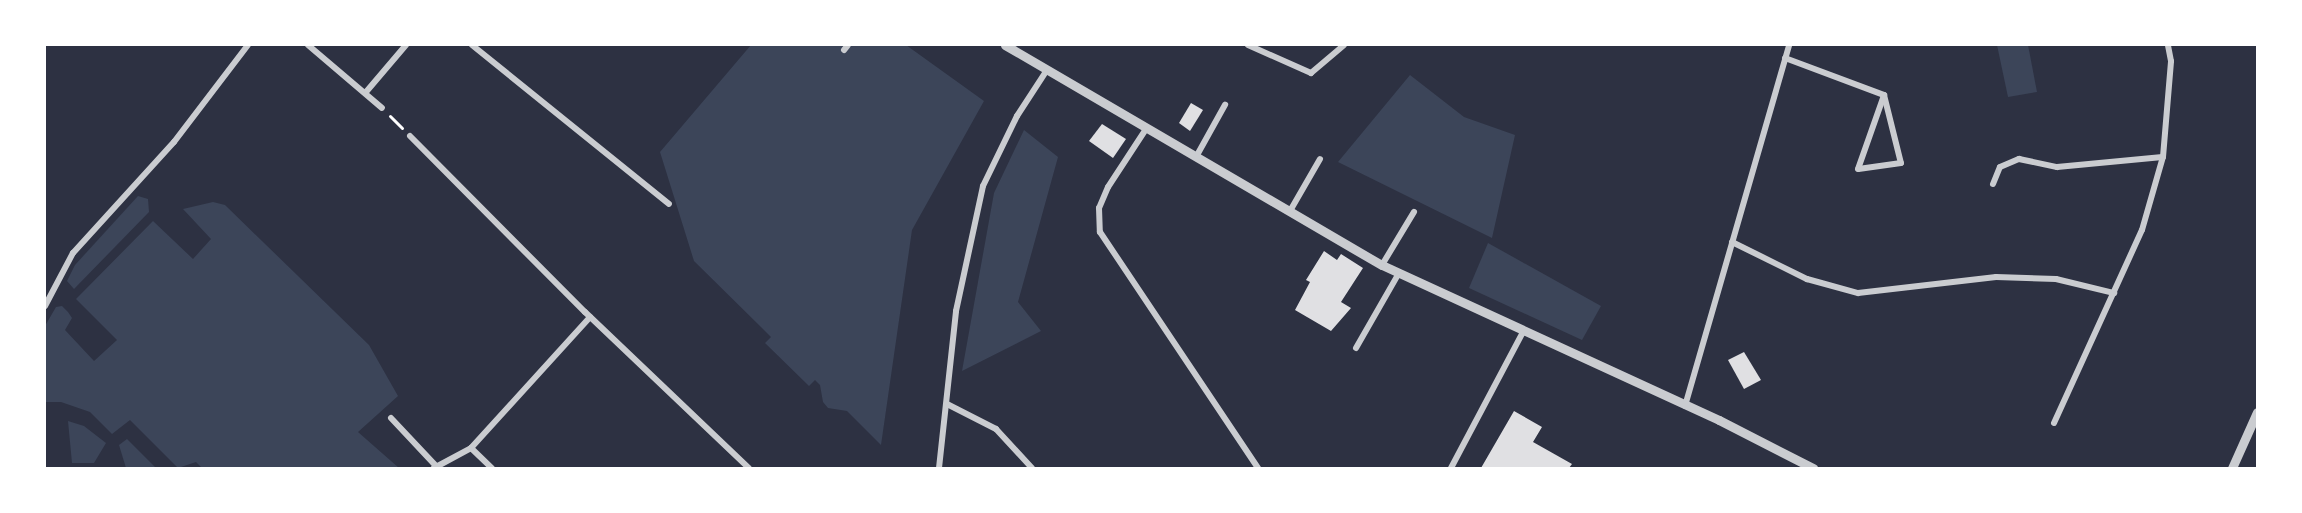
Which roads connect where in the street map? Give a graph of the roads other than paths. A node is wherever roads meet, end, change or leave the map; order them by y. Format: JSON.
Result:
{"nodes":[{"id":1,"x":248,"y":45,"type":"edge"},
{"id":2,"x":308,"y":45,"type":"edge"},
{"id":3,"x":406,"y":45,"type":"edge"},
{"id":4,"x":472,"y":45,"type":"edge"},
{"id":5,"x":1006,"y":45,"type":"edge"},
{"id":6,"x":1248,"y":45,"type":"edge"},
{"id":7,"x":1344,"y":45,"type":"edge"},
{"id":8,"x":1789,"y":45,"type":"edge"},
{"id":9,"x":2168,"y":45,"type":"edge"},
{"id":10,"x":1785,"y":58,"type":"junction"},
{"id":11,"x":1047,"y":70,"type":"junction"},
{"id":12,"x":366,"y":92,"type":"junction"},
{"id":13,"x":1884,"y":96,"type":"junction"},
{"id":14,"x":1225,"y":105,"type":"dead end"},
{"id":15,"x":382,"y":108,"type":"road end"},
{"id":16,"x":1146,"y":129,"type":"junction"},
{"id":17,"x":410,"y":136,"type":"road end"},
{"id":18,"x":1196,"y":157,"type":"junction"},
{"id":19,"x":2163,"y":157,"type":"junction"},
{"id":20,"x":1320,"y":159,"type":"dead end"},
{"id":21,"x":1993,"y":184,"type":"dead end"},
{"id":22,"x":669,"y":204,"type":"dead end"},
{"id":23,"x":1290,"y":211,"type":"junction"},
{"id":24,"x":1414,"y":212,"type":"dead end"},
{"id":25,"x":1732,"y":242,"type":"junction"},
{"id":26,"x":1382,"y":265,"type":"junction"},
{"id":27,"x":1399,"y":273,"type":"junction"},
{"id":28,"x":2114,"y":293,"type":"junction"},
{"id":29,"x":45,"y":306,"type":"edge"},
{"id":30,"x":590,"y":317,"type":"junction"},
{"id":31,"x":1523,"y":332,"type":"junction"},
{"id":32,"x":1356,"y":348,"type":"dead end"},
{"id":33,"x":947,"y":404,"type":"junction"},
{"id":34,"x":1685,"y":406,"type":"junction"},
{"id":35,"x":2257,"y":412,"type":"edge"},
{"id":36,"x":391,"y":418,"type":"dead end"},
{"id":37,"x":2054,"y":423,"type":"dead end"},
{"id":38,"x":471,"y":448,"type":"junction"},
{"id":39,"x":435,"y":467,"type":"edge"},
{"id":40,"x":492,"y":468,"type":"edge"},
{"id":41,"x":749,"y":468,"type":"edge"},
{"id":42,"x":939,"y":468,"type":"edge"},
{"id":43,"x":1032,"y":468,"type":"edge"},
{"id":44,"x":1258,"y":468,"type":"edge"},
{"id":45,"x":1451,"y":468,"type":"edge"},
{"id":46,"x":1813,"y":468,"type":"edge"},
{"id":47,"x":2232,"y":468,"type":"edge"}],
"edges":[{"from":1,"to":29,"type":"street"},
{"from":2,"to":12,"type":"street"},
{"from":3,"to":12,"type":"street"},
{"from":4,"to":22,"type":"street"},
{"from":5,"to":11,"type":"street"},
{"from":6,"to":7,"type":"street"},
{"from":8,"to":10,"type":"street"},
{"from":9,"to":19,"type":"street"},
{"from":10,"to":13,"type":"street"},
{"from":10,"to":25,"type":"street"},
{"from":11,"to":16,"type":"street"},
{"from":11,"to":33,"type":"street"},
{"from":12,"to":15,"type":"street"},
{"from":13,"to":13,"type":"street"},
{"from":14,"to":18,"type":"street"},
{"from":16,"to":18,"type":"street"},
{"from":16,"to":44,"type":"street"},
{"from":17,"to":30,"type":"street"},
{"from":18,"to":23,"type":"street"},
{"from":19,"to":21,"type":"street"},
{"from":19,"to":28,"type":"street"},
{"from":20,"to":23,"type":"street"},
{"from":23,"to":26,"type":"street"},
{"from":24,"to":26,"type":"street"},
{"from":25,"to":28,"type":"street"},
{"from":25,"to":34,"type":"street"},
{"from":26,"to":27,"type":"street"},
{"from":27,"to":31,"type":"street"},
{"from":27,"to":32,"type":"street"},
{"from":28,"to":37,"type":"street"},
{"from":30,"to":38,"type":"street"},
{"from":30,"to":41,"type":"street"},
{"from":31,"to":34,"type":"street"},
{"from":31,"to":45,"type":"street"},
{"from":33,"to":42,"type":"street"},
{"from":33,"to":43,"type":"street"},
{"from":34,"to":46,"type":"street"},
{"from":35,"to":47,"type":"street"},
{"from":36,"to":39,"type":"street"},
{"from":38,"to":39,"type":"street"},
{"from":38,"to":40,"type":"street"}]}
